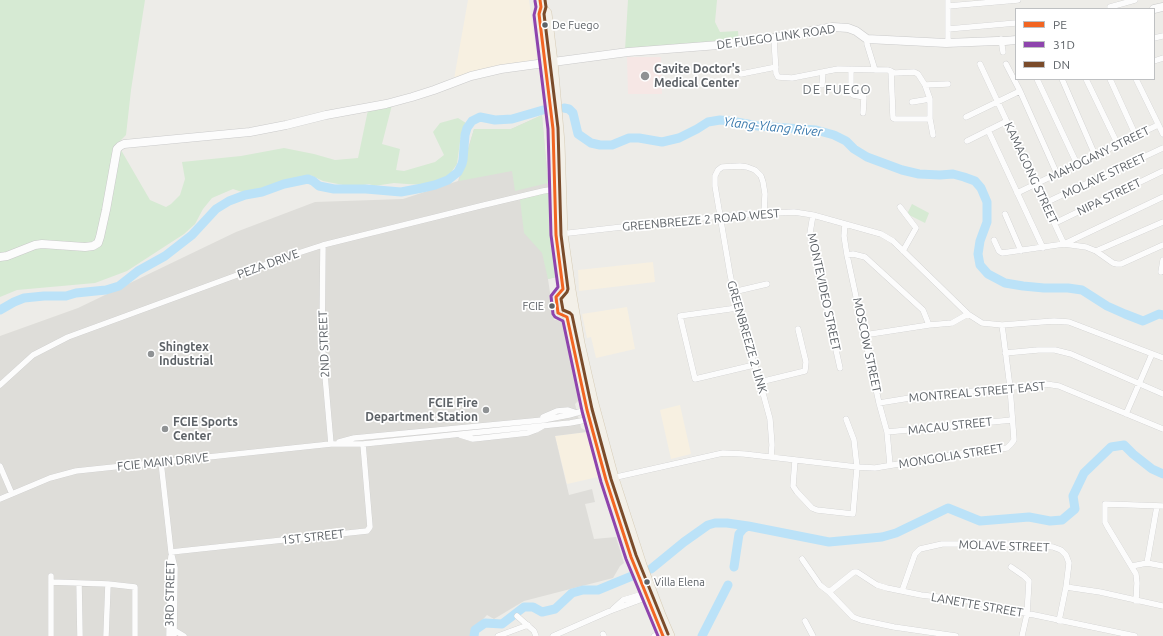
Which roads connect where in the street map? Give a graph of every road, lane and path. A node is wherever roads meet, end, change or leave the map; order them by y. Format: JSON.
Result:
{"nodes":[{"id":1,"x":1018,"y":0,"type":"edge"},
{"id":2,"x":1108,"y":0,"type":"edge"},
{"id":3,"x":1135,"y":0,"type":"edge"},
{"id":4,"x":948,"y":3,"type":"edge"},
{"id":5,"x":541,"y":4,"type":"edge"},
{"id":6,"x":1110,"y":8,"type":"edge"},
{"id":7,"x":1015,"y":23,"type":"edge"},
{"id":8,"x":948,"y":29,"type":"junction"},
{"id":9,"x":1015,"y":37,"type":"edge"},
{"id":10,"x":774,"y":38,"type":"junction"},
{"id":11,"x":867,"y":38,"type":"junction"},
{"id":12,"x":948,"y":39,"type":"dead end"},
{"id":13,"x":1000,"y":40,"type":"junction"},
{"id":14,"x":1015,"y":40,"type":"edge"},
{"id":15,"x":1003,"y":52,"type":"dead end"},
{"id":16,"x":549,"y":62,"type":"junction"},
{"id":17,"x":980,"y":64,"type":"dead end"},
{"id":18,"x":1015,"y":66,"type":"edge"},
{"id":19,"x":776,"y":67,"type":"junction"},
{"id":20,"x":851,"y":70,"type":"junction"},
{"id":21,"x":876,"y":70,"type":"junction"},
{"id":22,"x":891,"y":71,"type":"junction"},
{"id":23,"x":823,"y":72,"type":"junction"},
{"id":24,"x":741,"y":74,"type":"dead end"},
{"id":25,"x":1037,"y":80,"type":"edge"},
{"id":26,"x":1062,"y":80,"type":"edge"},
{"id":27,"x":1086,"y":80,"type":"edge"},
{"id":28,"x":1110,"y":80,"type":"edge"},
{"id":29,"x":1136,"y":80,"type":"edge"},
{"id":30,"x":948,"y":84,"type":"dead end"},
{"id":31,"x":822,"y":85,"type":"dead end"},
{"id":32,"x":925,"y":85,"type":"junction"},
{"id":33,"x":1020,"y":91,"type":"junction"},
{"id":34,"x":930,"y":99,"type":"junction"},
{"id":35,"x":912,"y":102,"type":"dead end"},
{"id":36,"x":998,"y":102,"type":"junction"},
{"id":37,"x":863,"y":113,"type":"dead end"},
{"id":38,"x":966,"y":117,"type":"dead end"},
{"id":39,"x":930,"y":119,"type":"junction"},
{"id":40,"x":1007,"y":121,"type":"junction"},
{"id":41,"x":556,"y":122,"type":"junction"},
{"id":42,"x":1158,"y":125,"type":"junction"},
{"id":43,"x":988,"y":130,"type":"junction"},
{"id":44,"x":933,"y":134,"type":"dead end"},
{"id":45,"x":1163,"y":134,"type":"edge"},
{"id":46,"x":1136,"y":136,"type":"junction"},
{"id":47,"x":967,"y":141,"type":"dead end"},
{"id":48,"x":1118,"y":145,"type":"junction"},
{"id":49,"x":1163,"y":148,"type":"edge"},
{"id":50,"x":1095,"y":155,"type":"junction"},
{"id":51,"x":1077,"y":164,"type":"junction"},
{"id":52,"x":1163,"y":171,"type":"edge"},
{"id":53,"x":1057,"y":174,"type":"junction"},
{"id":54,"x":1036,"y":184,"type":"junction"},
{"id":55,"x":555,"y":189,"type":"junction"},
{"id":56,"x":1018,"y":193,"type":"junction"},
{"id":57,"x":1163,"y":197,"type":"edge"},
{"id":58,"x":1045,"y":204,"type":"junction"},
{"id":59,"x":900,"y":207,"type":"dead end"},
{"id":60,"x":764,"y":214,"type":"junction"},
{"id":61,"x":1005,"y":214,"type":"dead end"},
{"id":62,"x":720,"y":216,"type":"junction"},
{"id":63,"x":813,"y":216,"type":"junction"},
{"id":64,"x":1163,"y":222,"type":"edge"},
{"id":65,"x":1055,"y":223,"type":"junction"},
{"id":66,"x":845,"y":224,"type":"junction"},
{"id":67,"x":559,"y":234,"type":"junction"},
{"id":68,"x":994,"y":240,"type":"dead end"},
{"id":69,"x":1064,"y":244,"type":"junction"},
{"id":70,"x":322,"y":245,"type":"junction"},
{"id":71,"x":1163,"y":245,"type":"edge"},
{"id":72,"x":1043,"y":248,"type":"junction"},
{"id":73,"x":903,"y":250,"type":"junction"},
{"id":74,"x":1021,"y":251,"type":"junction"},
{"id":75,"x":1096,"y":251,"type":"junction"},
{"id":76,"x":847,"y":255,"type":"junction"},
{"id":77,"x":0,"y":257,"type":"edge"},
{"id":78,"x":1163,"y":260,"type":"edge"},
{"id":79,"x":1161,"y":272,"type":"dead end"},
{"id":80,"x":767,"y":284,"type":"dead end"},
{"id":81,"x":733,"y":292,"type":"junction"},
{"id":82,"x":737,"y":308,"type":"junction"},
{"id":83,"x":968,"y":314,"type":"junction"},
{"id":84,"x":929,"y":325,"type":"junction"},
{"id":85,"x":1002,"y":326,"type":"junction"},
{"id":86,"x":798,"y":329,"type":"dead end"},
{"id":87,"x":864,"y":336,"type":"junction"},
{"id":88,"x":1005,"y":354,"type":"junction"},
{"id":89,"x":1152,"y":354,"type":"junction"},
{"id":90,"x":1163,"y":358,"type":"edge"},
{"id":91,"x":754,"y":365,"type":"junction"},
{"id":92,"x":840,"y":368,"type":"dead end"},
{"id":93,"x":760,"y":382,"type":"junction"},
{"id":94,"x":1138,"y":384,"type":"junction"},
{"id":95,"x":0,"y":385,"type":"edge"},
{"id":96,"x":1010,"y":387,"type":"junction"},
{"id":97,"x":1163,"y":394,"type":"edge"},
{"id":98,"x":879,"y":403,"type":"junction"},
{"id":99,"x":591,"y":410,"type":"junction"},
{"id":100,"x":1126,"y":414,"type":"junction"},
{"id":101,"x":846,"y":419,"type":"dead end"},
{"id":102,"x":1012,"y":420,"type":"junction"},
{"id":103,"x":1163,"y":429,"type":"edge"},
{"id":104,"x":887,"y":432,"type":"junction"},
{"id":105,"x":331,"y":444,"type":"junction"},
{"id":106,"x":363,"y":444,"type":"junction"},
{"id":107,"x":771,"y":457,"type":"junction"},
{"id":108,"x":794,"y":460,"type":"junction"},
{"id":109,"x":161,"y":462,"type":"junction"},
{"id":110,"x":890,"y":465,"type":"junction"},
{"id":111,"x":0,"y":466,"type":"edge"},
{"id":112,"x":857,"y":467,"type":"junction"},
{"id":113,"x":610,"y":479,"type":"junction"},
{"id":114,"x":12,"y":494,"type":"junction"},
{"id":115,"x":1,"y":496,"type":"edge"},
{"id":116,"x":1160,"y":506,"type":"edge"},
{"id":117,"x":171,"y":552,"type":"junction"},
{"id":118,"x":802,"y":559,"type":"dead end"},
{"id":119,"x":1147,"y":563,"type":"junction"},
{"id":120,"x":1132,"y":566,"type":"junction"},
{"id":121,"x":1163,"y":566,"type":"edge"},
{"id":122,"x":1012,"y":567,"type":"dead end"},
{"id":123,"x":79,"y":583,"type":"junction"},
{"id":124,"x":108,"y":584,"type":"junction"},
{"id":125,"x":1066,"y":587,"type":"junction"},
{"id":126,"x":829,"y":592,"type":"junction"},
{"id":127,"x":902,"y":592,"type":"junction"},
{"id":128,"x":650,"y":594,"type":"junction"},
{"id":129,"x":1136,"y":601,"type":"junction"},
{"id":130,"x":1163,"y":606,"type":"edge"},
{"id":131,"x":1027,"y":614,"type":"junction"},
{"id":132,"x":518,"y":616,"type":"dead end"},
{"id":133,"x":805,"y":621,"type":"dead end"},
{"id":134,"x":1059,"y":621,"type":"junction"},
{"id":135,"x":528,"y":625,"type":"junction"},
{"id":136,"x":172,"y":633,"type":"edge"},
{"id":137,"x":663,"y":634,"type":"edge"},
{"id":138,"x":51,"y":636,"type":"edge"},
{"id":139,"x":80,"y":636,"type":"edge"},
{"id":140,"x":106,"y":636,"type":"edge"},
{"id":141,"x":134,"y":636,"type":"edge"},
{"id":142,"x":184,"y":636,"type":"edge"},
{"id":143,"x":498,"y":636,"type":"edge"},
{"id":144,"x":536,"y":636,"type":"edge"},
{"id":145,"x":553,"y":636,"type":"edge"},
{"id":146,"x":813,"y":636,"type":"edge"},
{"id":147,"x":956,"y":636,"type":"edge"},
{"id":148,"x":1022,"y":636,"type":"edge"},
{"id":149,"x":1135,"y":636,"type":"edge"}],
"edges":[{"from":1,"to":4,"type":"street"},
{"from":2,"to":6,"type":"street"},
{"from":3,"to":6,"type":"street"},
{"from":4,"to":8,"type":"street"},
{"from":5,"to":16,"type":"main road"},
{"from":7,"to":8,"type":"street"},
{"from":8,"to":12,"type":"street"},
{"from":9,"to":13,"type":"street","name":"DE FUEGO LINK ROAD"},
{"from":10,"to":11,"type":"street","name":"DE FUEGO LINK ROAD"},
{"from":10,"to":16,"type":"street","name":"DE FUEGO LINK ROAD"},
{"from":10,"to":19,"type":"street"},
{"from":11,"to":13,"type":"street","name":"DE FUEGO LINK ROAD"},
{"from":11,"to":21,"type":"street"},
{"from":13,"to":14,"type":"street","name":"DE FUEGO LINK ROAD"},
{"from":13,"to":15,"type":"street"},
{"from":16,"to":41,"type":"main road"},
{"from":16,"to":77,"type":"street","name":"DE FUEGO LINK ROAD"},
{"from":17,"to":36,"type":"street","name":"KAMAGONG STREET"},
{"from":18,"to":33,"type":"street"},
{"from":19,"to":23,"type":"street"},
{"from":19,"to":24,"type":"street"},
{"from":20,"to":21,"type":"street"},
{"from":20,"to":23,"type":"street"},
{"from":20,"to":37,"type":"street"},
{"from":21,"to":22,"type":"street"},
{"from":22,"to":32,"type":"street"},
{"from":22,"to":39,"type":"street"},
{"from":23,"to":31,"type":"street"},
{"from":25,"to":51,"type":"street"},
{"from":26,"to":50,"type":"street"},
{"from":27,"to":48,"type":"street"},
{"from":28,"to":46,"type":"street"},
{"from":29,"to":42,"type":"street"},
{"from":30,"to":32,"type":"street"},
{"from":32,"to":34,"type":"street"},
{"from":33,"to":36,"type":"street"},
{"from":33,"to":53,"type":"street"},
{"from":34,"to":35,"type":"street"},
{"from":34,"to":39,"type":"street"},
{"from":36,"to":38,"type":"street"},
{"from":36,"to":40,"type":"street","name":"KAMAGONG STREET"},
{"from":39,"to":44,"type":"street"},
{"from":40,"to":43,"type":"street"},
{"from":40,"to":54,"type":"street","name":"KAMAGONG STREET"},
{"from":41,"to":55,"type":"main road"},
{"from":41,"to":67,"type":"main road"},
{"from":42,"to":45,"type":"street"},
{"from":42,"to":46,"type":"street","name":"MAHOGANY STREET"},
{"from":43,"to":47,"type":"street"},
{"from":43,"to":56,"type":"street"},
{"from":46,"to":48,"type":"street","name":"MAHOGANY STREET"},
{"from":48,"to":50,"type":"street","name":"MAHOGANY STREET"},
{"from":49,"to":58,"type":"street","name":"MOLAVE STREET"},
{"from":50,"to":51,"type":"street","name":"MAHOGANY STREET"},
{"from":51,"to":53,"type":"street","name":"MAHOGANY STREET"},
{"from":52,"to":65,"type":"street","name":"NIPA STREET"},
{"from":53,"to":54,"type":"street","name":"MAHOGANY STREET"},
{"from":54,"to":56,"type":"street","name":"MAHOGANY STREET"},
{"from":54,"to":58,"type":"street","name":"KAMAGONG STREET"},
{"from":55,"to":67,"type":"main road"},
{"from":55,"to":70,"type":"street","name":"PEZA DRIVE"},
{"from":56,"to":72,"type":"street"},
{"from":57,"to":69,"type":"street"},
{"from":58,"to":65,"type":"street","name":"KAMAGONG STREET"},
{"from":59,"to":73,"type":"street"},
{"from":60,"to":62,"type":"street","name":"GREENBREEZE 2 ROAD WEST"},
{"from":60,"to":62,"type":"street"},
{"from":60,"to":63,"type":"street","name":"GREENBREEZE 2 ROAD WEST"},
{"from":61,"to":74,"type":"street"},
{"from":62,"to":67,"type":"street","name":"GREENBREEZE 2 ROAD WEST"},
{"from":62,"to":81,"type":"street","name":"GREENBREEZE 2 LINK"},
{"from":63,"to":66,"type":"street","name":"GREENBREEZE 2 ROAD WEST"},
{"from":63,"to":92,"type":"street","name":"MONTEVIDEO STREET"},
{"from":64,"to":75,"type":"street"},
{"from":65,"to":69,"type":"street","name":"KAMAGONG STREET"},
{"from":66,"to":73,"type":"street","name":"GREENBREEZE 2 ROAD WEST"},
{"from":66,"to":76,"type":"street","name":"MOSCOW STREET"},
{"from":67,"to":99,"type":"main road"},
{"from":68,"to":74,"type":"street"},
{"from":69,"to":72,"type":"street"},
{"from":69,"to":75,"type":"street"},
{"from":70,"to":95,"type":"street","name":"PEZA DRIVE"},
{"from":70,"to":105,"type":"street","name":"2ND STREET"},
{"from":71,"to":75,"type":"street"},
{"from":72,"to":74,"type":"street"},
{"from":73,"to":83,"type":"street","name":"GREENBREEZE 2 ROAD WEST"},
{"from":76,"to":84,"type":"street"},
{"from":76,"to":87,"type":"street","name":"MOSCOW STREET"},
{"from":78,"to":79,"type":"street"},
{"from":80,"to":81,"type":"street"},
{"from":81,"to":82,"type":"street","name":"GREENBREEZE 2 LINK"},
{"from":82,"to":91,"type":"street","name":"GREENBREEZE 2 LINK"},
{"from":82,"to":91,"type":"street"},
{"from":83,"to":84,"type":"street"},
{"from":83,"to":85,"type":"street","name":"GREENBREEZE 2 ROAD WEST"},
{"from":84,"to":87,"type":"street"},
{"from":85,"to":88,"type":"street","name":"MONGOLIA STREET"},
{"from":85,"to":89,"type":"street","name":"GREENBREEZE 2 ROAD WEST"},
{"from":86,"to":93,"type":"street"},
{"from":87,"to":98,"type":"street","name":"MOSCOW STREET"},
{"from":88,"to":94,"type":"street"},
{"from":88,"to":96,"type":"street","name":"MONGOLIA STREET"},
{"from":89,"to":90,"type":"street","name":"GREENBREEZE 2 ROAD WEST"},
{"from":89,"to":94,"type":"street"},
{"from":91,"to":93,"type":"street","name":"GREENBREEZE 2 LINK"},
{"from":93,"to":107,"type":"street","name":"GREENBREEZE 2 LINK"},
{"from":94,"to":97,"type":"street"},
{"from":94,"to":100,"type":"street"},
{"from":96,"to":98,"type":"street","name":"MONTREAL STREET EAST"},
{"from":96,"to":100,"type":"street","name":"MONTREAL STREET EAST"},
{"from":96,"to":102,"type":"street","name":"MONGOLIA STREET"},
{"from":98,"to":104,"type":"street","name":"MOSCOW STREET"},
{"from":99,"to":105,"type":"street","name":"FCIE MAIN DRIVE"},
{"from":99,"to":106,"type":"street","name":"FCIE MAIN DRIVE"},
{"from":99,"to":113,"type":"main road"},
{"from":100,"to":103,"type":"street","name":"MONTREAL STREET EAST"},
{"from":101,"to":112,"type":"street"},
{"from":102,"to":104,"type":"street","name":"MACAU STREET"},
{"from":102,"to":110,"type":"street","name":"MONGOLIA STREET"},
{"from":104,"to":110,"type":"street","name":"MOSCOW STREET"},
{"from":105,"to":106,"type":"street","name":"FCIE MAIN DRIVE"},
{"from":105,"to":109,"type":"street","name":"FCIE MAIN DRIVE"},
{"from":106,"to":117,"type":"street","name":"1ST STREET"},
{"from":107,"to":108,"type":"street","name":"MONGOLIA STREET"},
{"from":107,"to":113,"type":"street","name":"MONGOLIA STREET"},
{"from":108,"to":112,"type":"street","name":"MONGOLIA STREET"},
{"from":108,"to":112,"type":"street"},
{"from":109,"to":114,"type":"street","name":"FCIE MAIN DRIVE"},
{"from":109,"to":117,"type":"street","name":"3RD STREET"},
{"from":110,"to":112,"type":"street","name":"MONGOLIA STREET"},
{"from":111,"to":114,"type":"street"},
{"from":113,"to":128,"type":"main road"},
{"from":114,"to":115,"type":"street","name":"FCIE MAIN DRIVE"},
{"from":116,"to":119,"type":"street"},
{"from":116,"to":120,"type":"street"},
{"from":117,"to":136,"type":"street","name":"3RD STREET"},
{"from":118,"to":126,"type":"street"},
{"from":119,"to":120,"type":"street"},
{"from":119,"to":121,"type":"street"},
{"from":120,"to":129,"type":"street"},
{"from":122,"to":131,"type":"street"},
{"from":123,"to":124,"type":"street"},
{"from":123,"to":138,"type":"street"},
{"from":123,"to":139,"type":"street"},
{"from":124,"to":140,"type":"street"},
{"from":124,"to":141,"type":"street"},
{"from":125,"to":127,"type":"street","name":"MOLAVE STREET"},
{"from":125,"to":129,"type":"street"},
{"from":125,"to":134,"type":"street","name":"MOLAVE STREET"},
{"from":126,"to":127,"type":"street","name":"LANETTE STREET"},
{"from":126,"to":147,"type":"street"},
{"from":127,"to":131,"type":"street","name":"LANETTE STREET"},
{"from":128,"to":137,"type":"main road"},
{"from":128,"to":145,"type":"street"},
{"from":129,"to":130,"type":"street"},
{"from":131,"to":134,"type":"street","name":"LANETTE STREET"},
{"from":131,"to":148,"type":"street"},
{"from":132,"to":135,"type":"street"},
{"from":133,"to":146,"type":"street"},
{"from":134,"to":149,"type":"street","name":"LANETTE STREET"},
{"from":135,"to":143,"type":"street"},
{"from":135,"to":144,"type":"street"},
{"from":136,"to":142,"type":"street"}]}
